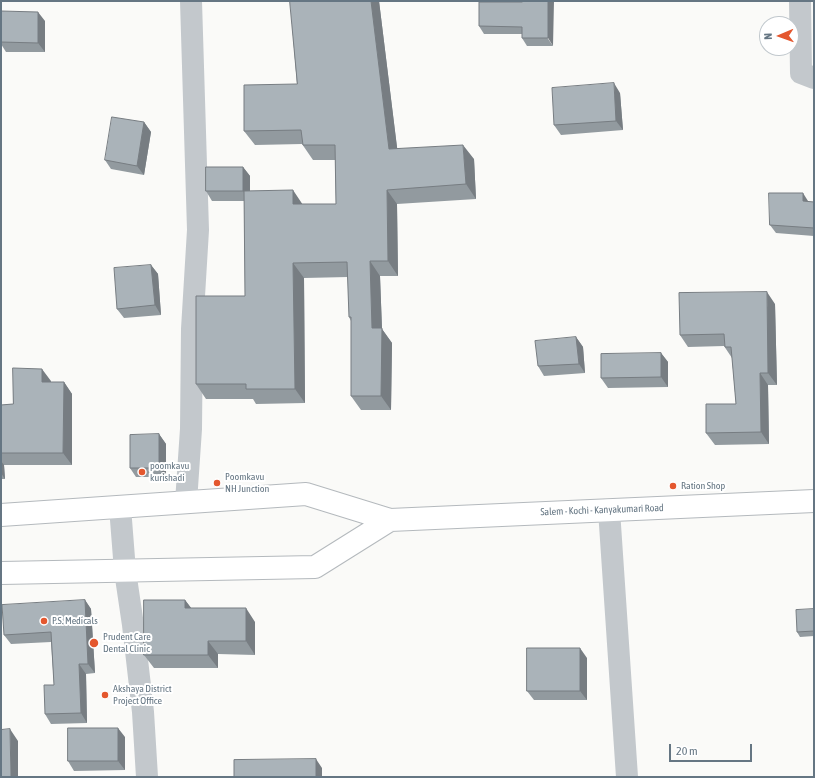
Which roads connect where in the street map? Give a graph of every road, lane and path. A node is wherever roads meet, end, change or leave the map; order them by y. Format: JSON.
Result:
{"nodes":[{"id":1,"x":191,"y":1,"type":"edge"},
{"id":2,"x":800,"y":1,"type":"edge"},
{"id":3,"x":814,"y":78,"type":"edge"},
{"id":4,"x":814,"y":501,"type":"edge"},
{"id":5,"x":186,"y":502,"type":"junction"},
{"id":6,"x":120,"y":507,"type":"junction"},
{"id":7,"x":609,"y":510,"type":"junction"},
{"id":8,"x":1,"y":515,"type":"edge"},
{"id":9,"x":390,"y":520,"type":"junction"},
{"id":10,"x":125,"y":571,"type":"junction"},
{"id":11,"x":1,"y":573,"type":"edge"},
{"id":12,"x":146,"y":777,"type":"edge"},
{"id":13,"x":627,"y":777,"type":"edge"}],
"edges":[{"from":1,"to":5,"type":"street"},
{"from":2,"to":3,"type":"street"},
{"from":4,"to":7,"type":"highway","name":"Salem - Kochi - Kanyakumari Road"},
{"from":5,"to":6,"type":"highway"},
{"from":5,"to":9,"type":"highway"},
{"from":6,"to":8,"type":"highway"},
{"from":6,"to":10,"type":"street"},
{"from":7,"to":9,"type":"highway","name":"Salem - Kochi - Kanyakumari Road"},
{"from":7,"to":13,"type":"street"},
{"from":9,"to":10,"type":"highway"},
{"from":10,"to":11,"type":"highway"},
{"from":10,"to":12,"type":"street"}]}
